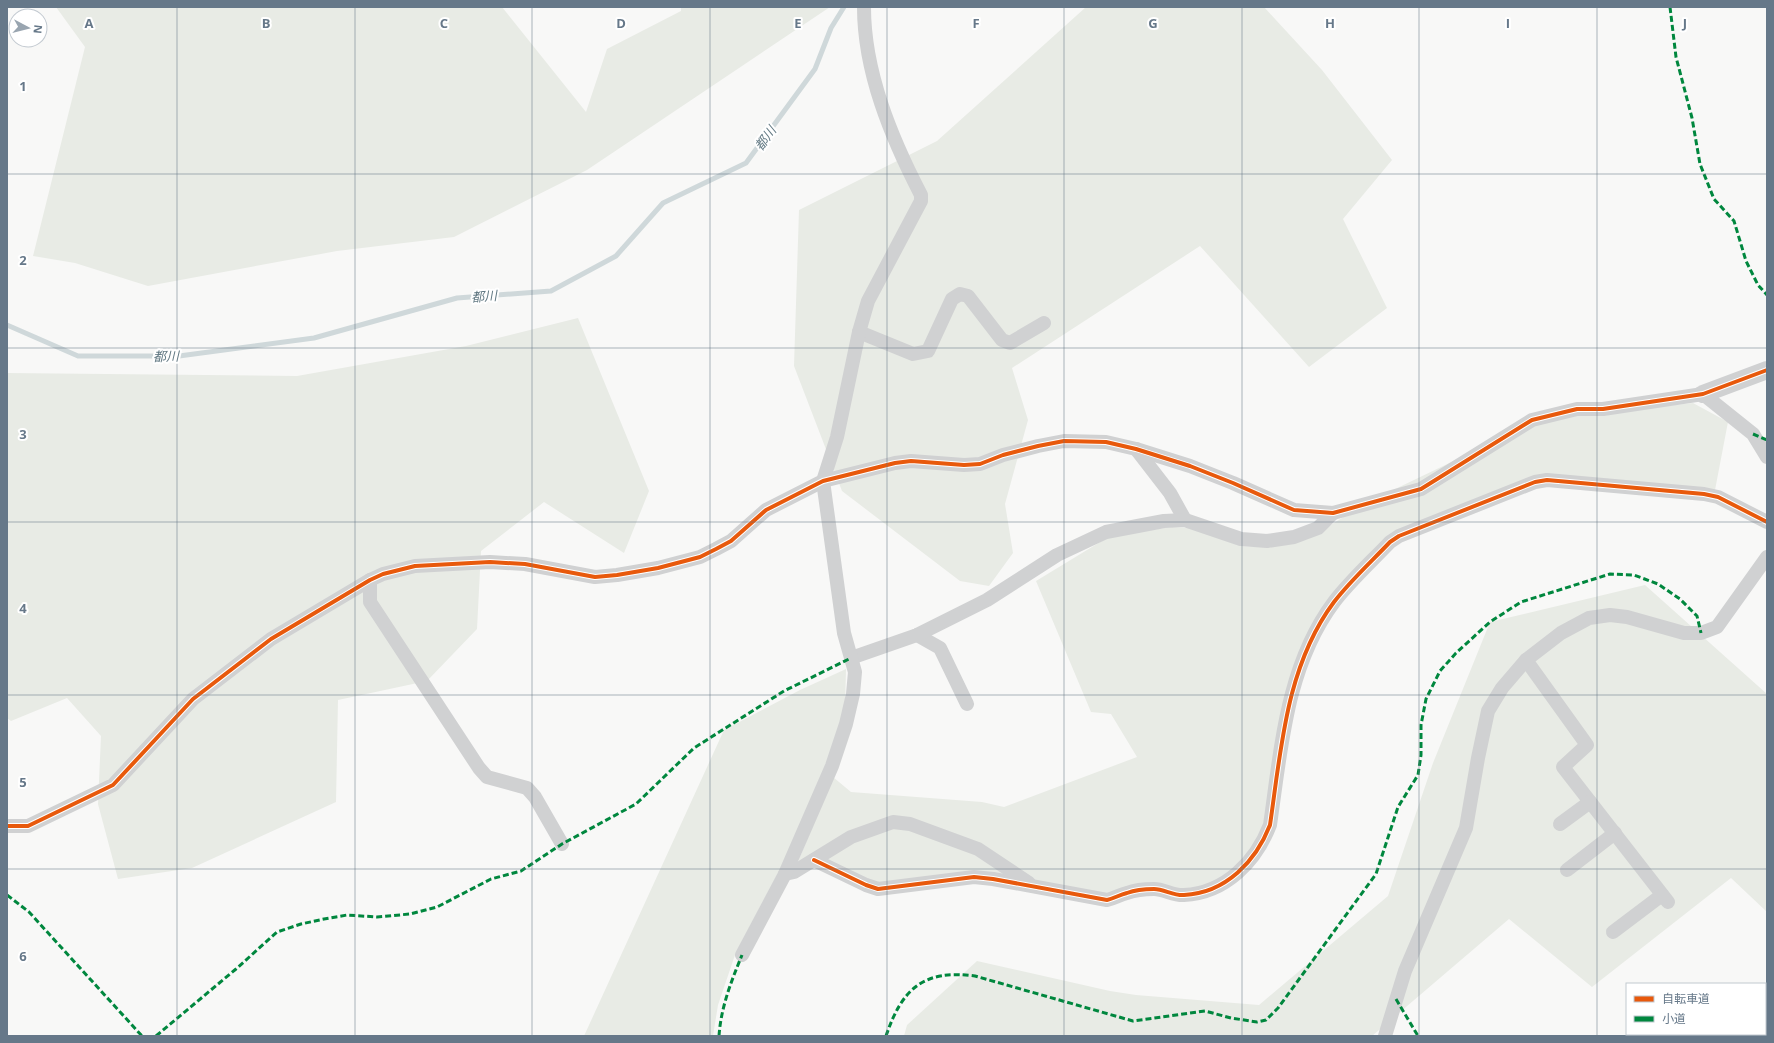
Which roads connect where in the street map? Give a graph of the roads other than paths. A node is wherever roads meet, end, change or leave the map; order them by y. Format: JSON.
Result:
{"nodes":[{"id":1,"x":864,"y":7,"type":"edge"},
{"id":2,"x":1044,"y":323,"type":"dead end"},
{"id":3,"x":859,"y":332,"type":"junction"},
{"id":4,"x":1767,"y":370,"type":"edge"},
{"id":5,"x":1703,"y":394,"type":"junction"},
{"id":6,"x":1136,"y":449,"type":"junction"},
{"id":7,"x":1767,"y":457,"type":"edge"},
{"id":8,"x":823,"y":481,"type":"junction"},
{"id":9,"x":1333,"y":513,"type":"junction"},
{"id":10,"x":1185,"y":520,"type":"junction"},
{"id":11,"x":1767,"y":522,"type":"edge"},
{"id":12,"x":1767,"y":557,"type":"edge"},
{"id":13,"x":370,"y":580,"type":"junction"},
{"id":14,"x":917,"y":635,"type":"junction"},
{"id":15,"x":851,"y":658,"type":"junction"},
{"id":16,"x":1526,"y":660,"type":"junction"},
{"id":17,"x":967,"y":704,"type":"dead end"},
{"id":18,"x":1590,"y":802,"type":"junction"},
{"id":19,"x":1560,"y":824,"type":"dead end"},
{"id":20,"x":7,"y":826,"type":"edge"},
{"id":21,"x":1615,"y":833,"type":"junction"},
{"id":22,"x":562,"y":844,"type":"dead end"},
{"id":23,"x":814,"y":860,"type":"junction"},
{"id":24,"x":1567,"y":870,"type":"dead end"},
{"id":25,"x":785,"y":874,"type":"junction"},
{"id":26,"x":1036,"y":888,"type":"junction"},
{"id":27,"x":1613,"y":932,"type":"dead end"},
{"id":28,"x":742,"y":955,"type":"dead end"},
{"id":29,"x":1385,"y":1036,"type":"edge"}],
"edges":[{"from":1,"to":3,"type":"street"},
{"from":2,"to":3,"type":"street"},
{"from":3,"to":8,"type":"street"},
{"from":4,"to":5,"type":"street"},
{"from":5,"to":7,"type":"street"},
{"from":5,"to":9,"type":"street"},
{"from":6,"to":8,"type":"street"},
{"from":6,"to":9,"type":"street"},
{"from":6,"to":10,"type":"street"},
{"from":8,"to":13,"type":"street"},
{"from":8,"to":15,"type":"street"},
{"from":9,"to":10,"type":"street"},
{"from":10,"to":14,"type":"street"},
{"from":11,"to":26,"type":"street"},
{"from":12,"to":16,"type":"street"},
{"from":13,"to":20,"type":"street"},
{"from":13,"to":22,"type":"street"},
{"from":14,"to":15,"type":"street"},
{"from":14,"to":17,"type":"street"},
{"from":15,"to":25,"type":"street"},
{"from":16,"to":18,"type":"street"},
{"from":16,"to":29,"type":"street"},
{"from":18,"to":19,"type":"street"},
{"from":18,"to":21,"type":"street"},
{"from":21,"to":24,"type":"street"},
{"from":21,"to":27,"type":"street"},
{"from":23,"to":25,"type":"street"},
{"from":23,"to":26,"type":"street"},
{"from":23,"to":26,"type":"street"},
{"from":25,"to":28,"type":"street"}]}
